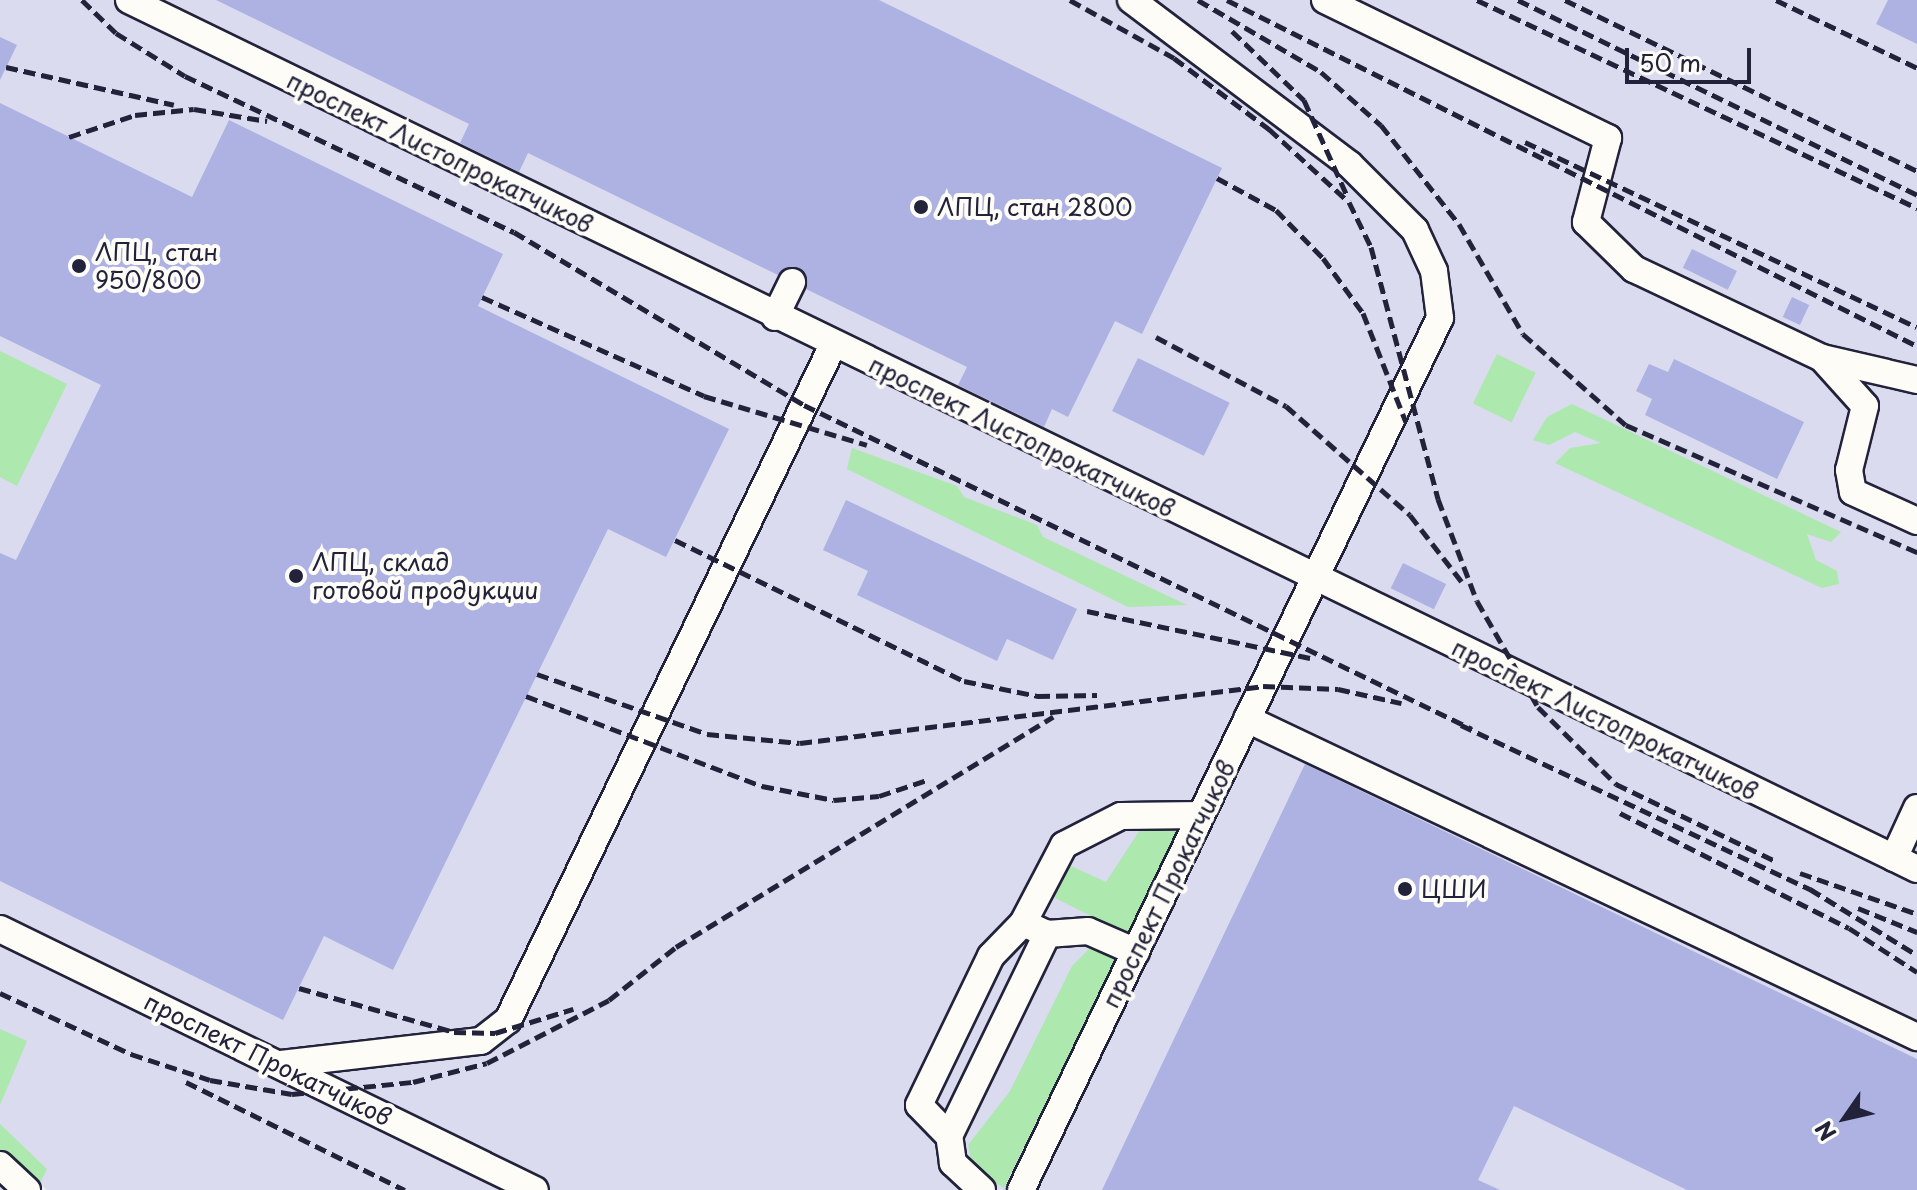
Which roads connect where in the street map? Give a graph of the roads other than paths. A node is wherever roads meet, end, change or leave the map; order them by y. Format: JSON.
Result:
{"nodes":[{"id":1,"x":129,"y":0,"type":"edge"},
{"id":2,"x":1131,"y":0,"type":"edge"},
{"id":3,"x":1325,"y":0,"type":"edge"},
{"id":4,"x":792,"y":282,"type":"dead end"},
{"id":5,"x":775,"y":317,"type":"junction"},
{"id":6,"x":833,"y":345,"type":"junction"},
{"id":7,"x":1822,"y":358,"type":"junction"},
{"id":8,"x":1917,"y":380,"type":"edge"},
{"id":9,"x":1917,"y":521,"type":"edge"},
{"id":10,"x":1315,"y":578,"type":"junction"},
{"id":11,"x":1247,"y":719,"type":"junction"},
{"id":12,"x":1917,"y":808,"type":"edge"},
{"id":13,"x":1201,"y":815,"type":"junction"},
{"id":14,"x":1906,"y":863,"type":"edge"},
{"id":15,"x":1035,"y":928,"type":"junction"},
{"id":16,"x":0,"y":929,"type":"edge"},
{"id":17,"x":1136,"y":952,"type":"junction"},
{"id":18,"x":1917,"y":1037,"type":"edge"},
{"id":19,"x":281,"y":1064,"type":"junction"},
{"id":20,"x":949,"y":1136,"type":"junction"},
{"id":21,"x":0,"y":1165,"type":"edge"},
{"id":22,"x":27,"y":1190,"type":"edge"},
{"id":23,"x":535,"y":1190,"type":"edge"},
{"id":24,"x":982,"y":1190,"type":"edge"},
{"id":25,"x":1021,"y":1190,"type":"edge"}],
"edges":[{"from":1,"to":5,"type":"street","name":"проспект Листопрокатчиков"},
{"from":2,"to":10,"type":"street","name":"проспект Прокатчиков"},
{"from":3,"to":7,"type":"street"},
{"from":4,"to":5,"type":"street"},
{"from":5,"to":6,"type":"street","name":"проспект Листопрокатчиков"},
{"from":6,"to":10,"type":"street","name":"проспект Листопрокатчиков"},
{"from":6,"to":19,"type":"street"},
{"from":7,"to":8,"type":"street"},
{"from":7,"to":9,"type":"street"},
{"from":10,"to":11,"type":"street","name":"проспект Прокатчиков"},
{"from":10,"to":14,"type":"street","name":"проспект Листопрокатчиков"},
{"from":11,"to":13,"type":"street","name":"проспект Прокатчиков"},
{"from":11,"to":18,"type":"street"},
{"from":12,"to":14,"type":"street"},
{"from":13,"to":15,"type":"street"},
{"from":13,"to":17,"type":"street","name":"проспект Прокатчиков"},
{"from":15,"to":17,"type":"street"},
{"from":15,"to":20,"type":"street"},
{"from":15,"to":20,"type":"street"},
{"from":16,"to":19,"type":"street","name":"проспект Прокатчиков"},
{"from":17,"to":25,"type":"street","name":"проспект Прокатчиков"},
{"from":19,"to":23,"type":"street","name":"проспект Прокатчиков"},
{"from":20,"to":24,"type":"street"},
{"from":21,"to":22,"type":"street"}]}
